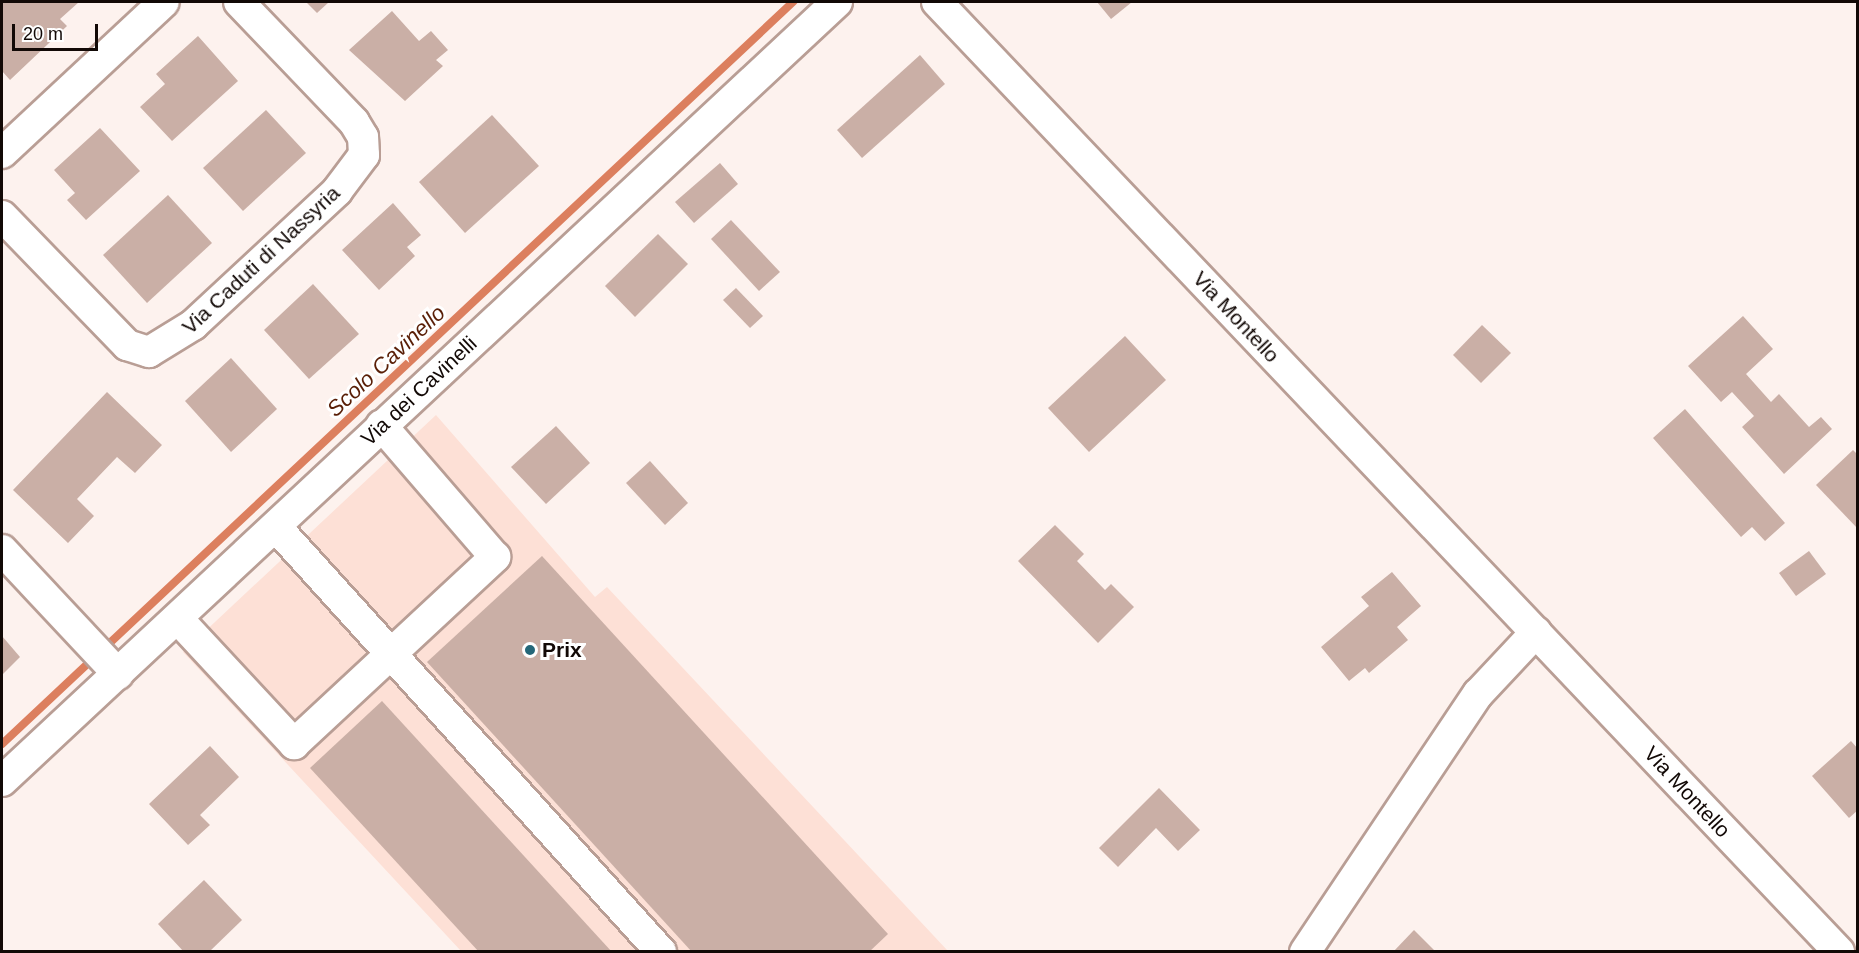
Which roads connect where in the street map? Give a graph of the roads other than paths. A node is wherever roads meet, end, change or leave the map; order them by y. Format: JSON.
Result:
{"nodes":[{"id":1,"x":164,"y":2,"type":"edge"},
{"id":2,"x":239,"y":2,"type":"edge"},
{"id":3,"x":837,"y":2,"type":"edge"},
{"id":4,"x":937,"y":2,"type":"edge"},
{"id":5,"x":2,"y":153,"type":"edge"},
{"id":6,"x":2,"y":216,"type":"edge"},
{"id":7,"x":381,"y":425,"type":"junction"},
{"id":8,"x":277,"y":528,"type":"junction"},
{"id":9,"x":2,"y":550,"type":"edge"},
{"id":10,"x":178,"y":619,"type":"junction"},
{"id":11,"x":1536,"y":632,"type":"junction"},
{"id":12,"x":392,"y":649,"type":"junction"},
{"id":13,"x":103,"y":658,"type":"junction"},
{"id":14,"x":2,"y":781,"type":"edge"},
{"id":15,"x":662,"y":951,"type":"edge"},
{"id":16,"x":1305,"y":951,"type":"edge"},
{"id":17,"x":1839,"y":951,"type":"edge"}],
"edges":[{"from":1,"to":5,"type":"street"},
{"from":2,"to":6,"type":"street","name":"Via Caduti di Nassyria"},
{"from":3,"to":7,"type":"street","name":"Via dei Cavinelli"},
{"from":4,"to":11,"type":"street","name":"Via Montello"},
{"from":7,"to":8,"type":"street","name":"Via dei Cavinelli"},
{"from":7,"to":12,"type":"street"},
{"from":8,"to":10,"type":"street","name":"Via dei Cavinelli"},
{"from":8,"to":12,"type":"street"},
{"from":9,"to":13,"type":"street"},
{"from":10,"to":12,"type":"street"},
{"from":10,"to":13,"type":"street","name":"Via dei Cavinelli"},
{"from":11,"to":16,"type":"street"},
{"from":11,"to":17,"type":"street","name":"Via Montello"},
{"from":12,"to":15,"type":"street"},
{"from":13,"to":14,"type":"street","name":"Via dei Cavinelli"}]}
